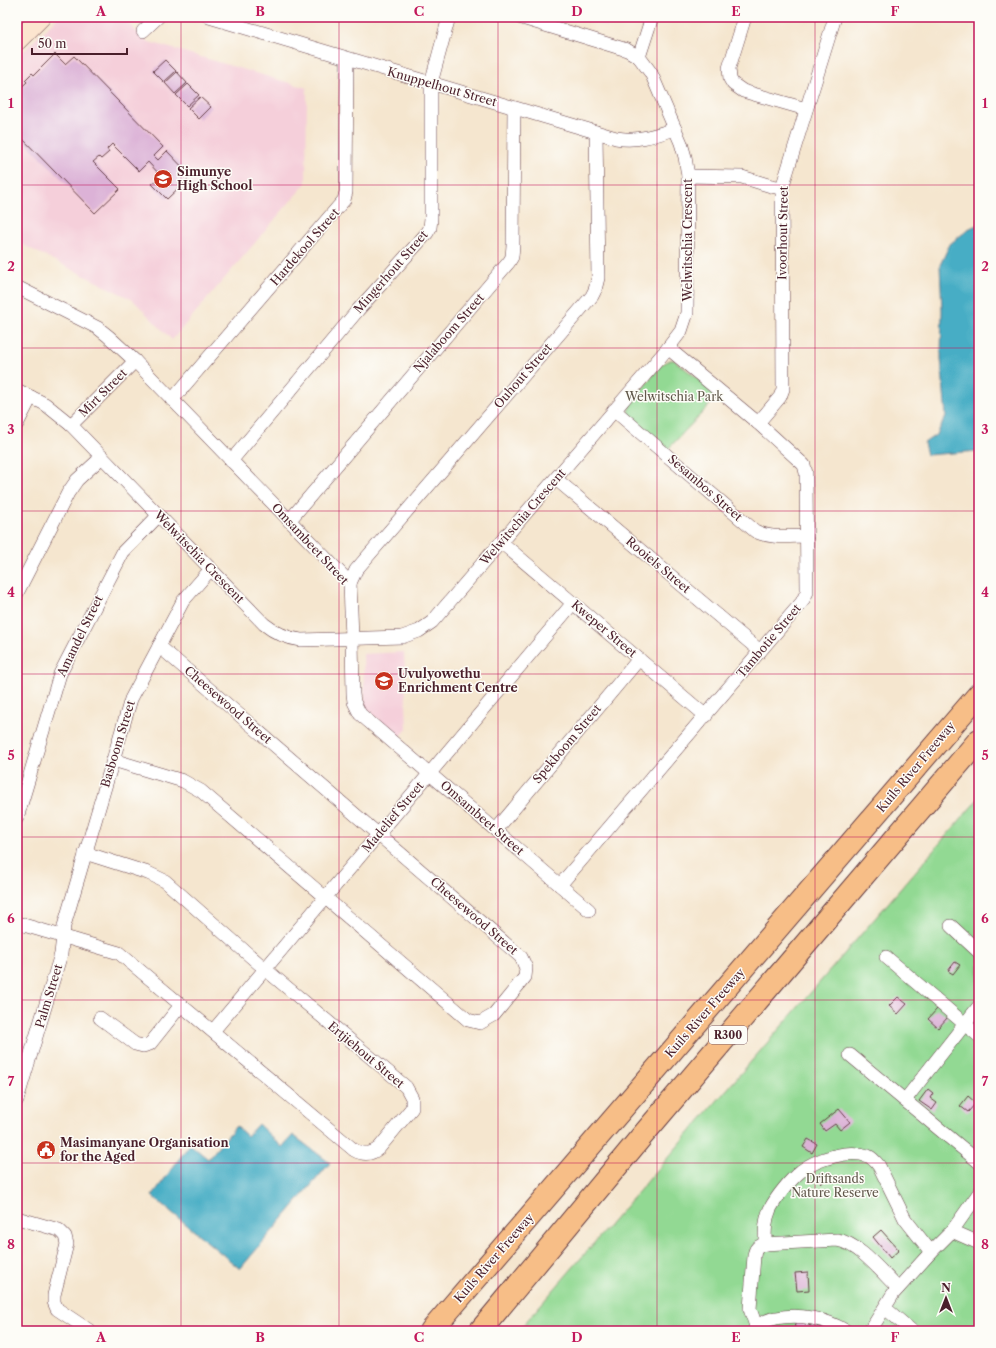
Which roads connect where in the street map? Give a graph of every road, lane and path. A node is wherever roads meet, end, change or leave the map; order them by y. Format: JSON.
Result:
{"nodes":[{"id":1,"x":27,"y":17,"type":"edge"},
{"id":2,"x":40,"y":17,"type":"edge"},
{"id":3,"x":158,"y":17,"type":"edge"},
{"id":4,"x":209,"y":17,"type":"edge"},
{"id":5,"x":449,"y":17,"type":"edge"},
{"id":6,"x":519,"y":17,"type":"edge"},
{"id":7,"x":652,"y":17,"type":"edge"},
{"id":8,"x":745,"y":17,"type":"edge"},
{"id":9,"x":835,"y":17,"type":"edge"},
{"id":10,"x":17,"y":26,"type":"edge"},
{"id":11,"x":144,"y":31,"type":"dead end"},
{"id":12,"x":17,"y":41,"type":"edge"},
{"id":13,"x":639,"y":57,"type":"junction"},
{"id":14,"x":348,"y":59,"type":"junction"},
{"id":15,"x":431,"y":83,"type":"junction"},
{"id":16,"x":514,"y":108,"type":"junction"},
{"id":17,"x":806,"y":109,"type":"junction"},
{"id":18,"x":675,"y":129,"type":"junction"},
{"id":19,"x":596,"y":132,"type":"junction"},
{"id":20,"x":688,"y":176,"type":"junction"},
{"id":21,"x":782,"y":188,"type":"junction"},
{"id":22,"x":17,"y":287,"type":"edge"},
{"id":23,"x":668,"y":348,"type":"junction"},
{"id":24,"x":135,"y":361,"type":"junction"},
{"id":25,"x":17,"y":390,"type":"edge"},
{"id":26,"x":31,"y":397,"type":"junction"},
{"id":27,"x":172,"y":400,"type":"junction"},
{"id":28,"x":614,"y":410,"type":"junction"},
{"id":29,"x":758,"y":423,"type":"junction"},
{"id":30,"x":17,"y":424,"type":"edge"},
{"id":31,"x":70,"y":425,"type":"junction"},
{"id":32,"x":102,"y":457,"type":"junction"},
{"id":33,"x":232,"y":461,"type":"junction"},
{"id":34,"x":556,"y":479,"type":"junction"},
{"id":35,"x":159,"y":515,"type":"junction"},
{"id":36,"x":289,"y":521,"type":"junction"},
{"id":37,"x":807,"y":536,"type":"junction"},
{"id":38,"x":501,"y":542,"type":"junction"},
{"id":39,"x":211,"y":569,"type":"junction"},
{"id":40,"x":350,"y":583,"type":"junction"},
{"id":41,"x":17,"y":593,"type":"edge"},
{"id":42,"x":573,"y":603,"type":"junction"},
{"id":43,"x":352,"y":639,"type":"junction"},
{"id":44,"x":158,"y":646,"type":"junction"},
{"id":45,"x":760,"y":651,"type":"junction"},
{"id":46,"x":639,"y":659,"type":"junction"},
{"id":47,"x":979,"y":694,"type":"edge"},
{"id":48,"x":706,"y":716,"type":"junction"},
{"id":49,"x":979,"y":740,"type":"edge"},
{"id":50,"x":113,"y":760,"type":"junction"},
{"id":51,"x":429,"y":774,"type":"junction"},
{"id":52,"x":17,"y":818,"type":"edge"},
{"id":53,"x":496,"y":830,"type":"junction"},
{"id":54,"x":378,"y":834,"type":"junction"},
{"id":55,"x":85,"y":853,"type":"junction"},
{"id":56,"x":560,"y":885,"type":"junction"},
{"id":57,"x":325,"y":897,"type":"junction"},
{"id":58,"x":589,"y":910,"type":"dead end"},
{"id":59,"x":17,"y":923,"type":"edge"},
{"id":60,"x":951,"y":926,"type":"dead end"},
{"id":61,"x":63,"y":937,"type":"junction"},
{"id":62,"x":979,"y":952,"type":"edge"},
{"id":63,"x":886,"y":957,"type":"dead end"},
{"id":64,"x":264,"y":969,"type":"junction"},
{"id":65,"x":181,"y":1004,"type":"junction"},
{"id":66,"x":979,"y":1006,"type":"edge"},
{"id":67,"x":100,"y":1018,"type":"dead end"},
{"id":68,"x":964,"y":1025,"type":"junction"},
{"id":69,"x":213,"y":1031,"type":"junction"},
{"id":70,"x":979,"y":1036,"type":"edge"},
{"id":71,"x":850,"y":1054,"type":"dead end"},
{"id":72,"x":17,"y":1100,"type":"edge"},
{"id":73,"x":905,"y":1100,"type":"junction"},
{"id":74,"x":979,"y":1162,"type":"edge"},
{"id":75,"x":979,"y":1193,"type":"edge"},
{"id":76,"x":17,"y":1218,"type":"edge"},
{"id":77,"x":952,"y":1231,"type":"junction"},
{"id":78,"x":979,"y":1243,"type":"edge"},
{"id":79,"x":765,"y":1244,"type":"junction"},
{"id":80,"x":931,"y":1252,"type":"junction"},
{"id":81,"x":898,"y":1288,"type":"junction"},
{"id":82,"x":885,"y":1308,"type":"junction"},
{"id":83,"x":755,"y":1328,"type":"edge"},
{"id":84,"x":90,"y":1331,"type":"edge"},
{"id":85,"x":431,"y":1331,"type":"edge"},
{"id":86,"x":480,"y":1331,"type":"edge"},
{"id":87,"x":846,"y":1331,"type":"edge"},
{"id":88,"x":870,"y":1331,"type":"edge"},
{"id":89,"x":912,"y":1331,"type":"edge"}],
"edges":[{"from":1,"to":10,"type":"street"},
{"from":2,"to":12,"type":"street"},
{"from":3,"to":11,"type":"street"},
{"from":4,"to":14,"type":"street","name":"Knuppelhout Street"},
{"from":5,"to":15,"type":"street","name":"Mingerhout Street"},
{"from":6,"to":13,"type":"street","name":"Welwitschia Crescent"},
{"from":7,"to":13,"type":"street"},
{"from":8,"to":17,"type":"street"},
{"from":9,"to":17,"type":"street","name":"Ivoorhout Street"},
{"from":13,"to":18,"type":"street","name":"Welwitschia Crescent"},
{"from":14,"to":15,"type":"street","name":"Knuppelhout Street"},
{"from":14,"to":27,"type":"street","name":"Hardekool Street"},
{"from":15,"to":16,"type":"street","name":"Knuppelhout Street"},
{"from":15,"to":33,"type":"street","name":"Mingerhout Street"},
{"from":16,"to":19,"type":"street","name":"Knuppelhout Street"},
{"from":16,"to":36,"type":"street","name":"Njalaboom Street"},
{"from":17,"to":21,"type":"street","name":"Ivoorhout Street"},
{"from":18,"to":19,"type":"street","name":"Knuppelhout Street"},
{"from":18,"to":20,"type":"street","name":"Welwitschia Crescent"},
{"from":19,"to":40,"type":"street","name":"Ouhout Street"},
{"from":20,"to":21,"type":"street"},
{"from":20,"to":23,"type":"street","name":"Welwitschia Crescent"},
{"from":21,"to":29,"type":"street","name":"Ivoorhout Street"},
{"from":22,"to":24,"type":"street","name":"Omsambeet Street"},
{"from":23,"to":28,"type":"street","name":"Welwitschia Crescent"},
{"from":23,"to":29,"type":"street","name":"Tambotie Street"},
{"from":24,"to":27,"type":"street","name":"Omsambeet Street"},
{"from":24,"to":31,"type":"street","name":"Mirt Street"},
{"from":25,"to":26,"type":"street","name":"Welwitschia Crescent"},
{"from":26,"to":30,"type":"street"},
{"from":26,"to":31,"type":"street","name":"Welwitschia Crescent"},
{"from":27,"to":33,"type":"street","name":"Omsambeet Street"},
{"from":28,"to":34,"type":"street","name":"Welwitschia Crescent"},
{"from":28,"to":37,"type":"street","name":"Sesambos Street"},
{"from":29,"to":37,"type":"street","name":"Tambotie Street"},
{"from":31,"to":32,"type":"street","name":"Welwitschia Crescent"},
{"from":32,"to":35,"type":"street","name":"Welwitschia Crescent"},
{"from":32,"to":41,"type":"street"},
{"from":33,"to":36,"type":"street","name":"Omsambeet Street"},
{"from":34,"to":38,"type":"street","name":"Welwitschia Crescent"},
{"from":34,"to":45,"type":"street","name":"Rooiels Street"},
{"from":35,"to":39,"type":"street","name":"Welwitschia Crescent"},
{"from":35,"to":52,"type":"street","name":"Amandel Street"},
{"from":36,"to":40,"type":"street","name":"Omsambeet Street"},
{"from":37,"to":45,"type":"street","name":"Tambotie Street"},
{"from":38,"to":42,"type":"street","name":"Kweper Street"},
{"from":38,"to":43,"type":"street","name":"Welwitschia Crescent"},
{"from":39,"to":43,"type":"street","name":"Welwitschia Crescent"},
{"from":39,"to":44,"type":"street","name":"Basboom Street"},
{"from":40,"to":43,"type":"street","name":"Omsambeet Street"},
{"from":42,"to":46,"type":"street","name":"Kweper Street"},
{"from":42,"to":51,"type":"street","name":"Madelief Street"},
{"from":43,"to":51,"type":"street","name":"Omsambeet Street"},
{"from":44,"to":50,"type":"street","name":"Basboom Street"},
{"from":44,"to":54,"type":"street","name":"Cheesewood Street"},
{"from":45,"to":48,"type":"street","name":"Tambotie Street"},
{"from":46,"to":48,"type":"street","name":"Kweper Street"},
{"from":46,"to":53,"type":"street","name":"Spekboom Street"},
{"from":47,"to":85,"type":"highway","name":"Kuils River Freeway","number":"R300"},
{"from":48,"to":56,"type":"street","name":"Tambotie Street"},
{"from":49,"to":86,"type":"highway","number":"R300"},
{"from":50,"to":55,"type":"street","name":"Basboom Street"},
{"from":50,"to":57,"type":"street","name":"Cheesewood Street"},
{"from":51,"to":53,"type":"street","name":"Omsambeet Street"},
{"from":51,"to":54,"type":"street","name":"Madelief Street"},
{"from":53,"to":56,"type":"street","name":"Omsambeet Street"},
{"from":54,"to":57,"type":"street","name":"Madelief Street"},
{"from":54,"to":57,"type":"street","name":"Cheesewood Street"},
{"from":55,"to":61,"type":"street","name":"Basboom Street"},
{"from":55,"to":64,"type":"street","name":"Ertjiehout Street"},
{"from":56,"to":58,"type":"street","name":"Omsambeet Street"},
{"from":57,"to":64,"type":"street","name":"Madelief Street"},
{"from":59,"to":61,"type":"street"},
{"from":60,"to":62,"type":"street"},
{"from":61,"to":65,"type":"street","name":"Ertjiehout Street"},
{"from":61,"to":72,"type":"street","name":"Palm Street"},
{"from":63,"to":68,"type":"street"},
{"from":64,"to":69,"type":"street","name":"Madelief Street"},
{"from":64,"to":69,"type":"street","name":"Ertjiehout Street"},
{"from":65,"to":67,"type":"street"},
{"from":65,"to":69,"type":"street","name":"Ertjiehout Street"},
{"from":66,"to":68,"type":"street"},
{"from":68,"to":70,"type":"street"},
{"from":68,"to":73,"type":"street"},
{"from":71,"to":73,"type":"street"},
{"from":73,"to":74,"type":"street"},
{"from":75,"to":77,"type":"street"},
{"from":76,"to":84,"type":"street"},
{"from":77,"to":78,"type":"street"},
{"from":77,"to":80,"type":"street"},
{"from":79,"to":80,"type":"street"},
{"from":79,"to":81,"type":"street"},
{"from":79,"to":83,"type":"street"},
{"from":80,"to":81,"type":"street"},
{"from":81,"to":82,"type":"street"},
{"from":82,"to":88,"type":"street"},
{"from":82,"to":89,"type":"street"},
{"from":83,"to":87,"type":"street"}]}
